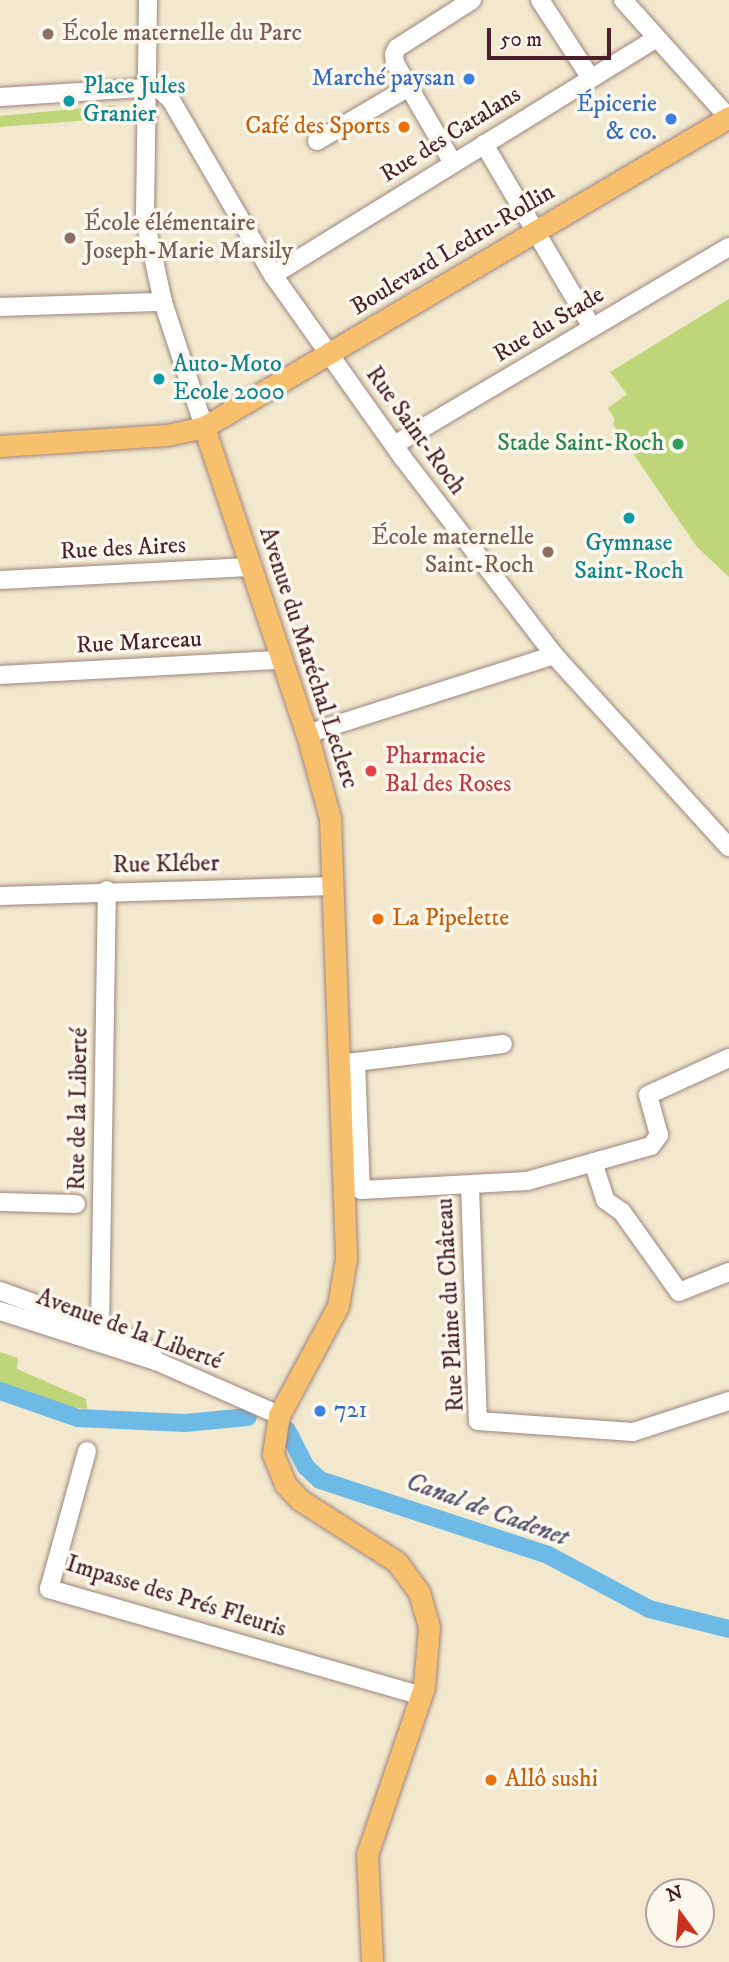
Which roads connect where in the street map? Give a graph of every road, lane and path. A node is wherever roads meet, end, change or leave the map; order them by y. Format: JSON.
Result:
{"nodes":[{"id":1,"x":148,"y":0,"type":"edge"},
{"id":2,"x":472,"y":0,"type":"edge"},
{"id":3,"x":540,"y":0,"type":"edge"},
{"id":4,"x":623,"y":0,"type":"edge"},
{"id":5,"x":656,"y":38,"type":"junction"},
{"id":6,"x":590,"y":77,"type":"junction"},
{"id":7,"x":150,"y":85,"type":"junction"},
{"id":8,"x":409,"y":88,"type":"junction"},
{"id":9,"x":0,"y":97,"type":"edge"},
{"id":10,"x":729,"y":117,"type":"edge"},
{"id":11,"x":317,"y":141,"type":"dead end"},
{"id":12,"x":484,"y":144,"type":"junction"},
{"id":13,"x":453,"y":163,"type":"junction"},
{"id":14,"x":537,"y":229,"type":"junction"},
{"id":15,"x":729,"y":247,"type":"edge"},
{"id":16,"x":273,"y":275,"type":"junction"},
{"id":17,"x":163,"y":302,"type":"junction"},
{"id":18,"x":0,"y":307,"type":"edge"},
{"id":19,"x":592,"y":327,"type":"junction"},
{"id":20,"x":328,"y":356,"type":"junction"},
{"id":21,"x":204,"y":427,"type":"junction"},
{"id":22,"x":394,"y":445,"type":"junction"},
{"id":23,"x":0,"y":446,"type":"edge"},
{"id":24,"x":250,"y":567,"type":"junction"},
{"id":25,"x":0,"y":580,"type":"edge"},
{"id":26,"x":555,"y":655,"type":"junction"},
{"id":27,"x":281,"y":660,"type":"junction"},
{"id":28,"x":0,"y":675,"type":"edge"},
{"id":29,"x":307,"y":734,"type":"junction"},
{"id":30,"x":729,"y":847,"type":"edge"},
{"id":31,"x":332,"y":886,"type":"junction"},
{"id":32,"x":107,"y":890,"type":"junction"},
{"id":33,"x":0,"y":896,"type":"edge"},
{"id":34,"x":503,"y":1044,"type":"dead end"},
{"id":35,"x":729,"y":1058,"type":"edge"},
{"id":36,"x":348,"y":1063,"type":"junction"},
{"id":37,"x":593,"y":1161,"type":"junction"},
{"id":38,"x":470,"y":1185,"type":"junction"},
{"id":39,"x":0,"y":1202,"type":"edge"},
{"id":40,"x":76,"y":1204,"type":"dead end"},
{"id":41,"x":729,"y":1272,"type":"edge"},
{"id":42,"x":0,"y":1290,"type":"edge"},
{"id":43,"x":0,"y":1311,"type":"edge"},
{"id":44,"x":100,"y":1328,"type":"junction"},
{"id":45,"x":156,"y":1361,"type":"junction"},
{"id":46,"x":729,"y":1401,"type":"edge"},
{"id":47,"x":279,"y":1415,"type":"junction"},
{"id":48,"x":87,"y":1451,"type":"dead end"},
{"id":49,"x":421,"y":1696,"type":"junction"},
{"id":50,"x":372,"y":1962,"type":"edge"}],
"edges":[{"from":1,"to":7,"type":"street","name":"Avenue du Maréchal Leclerc"},
{"from":2,"to":8,"type":"street"},
{"from":3,"to":6,"type":"street"},
{"from":4,"to":5,"type":"street"},
{"from":5,"to":6,"type":"street","name":"Rue des Catalans"},
{"from":5,"to":10,"type":"street"},
{"from":6,"to":12,"type":"street","name":"Rue des Catalans"},
{"from":7,"to":9,"type":"street"},
{"from":7,"to":16,"type":"street","name":"Rue Saint-Roch"},
{"from":7,"to":17,"type":"street","name":"Avenue du Maréchal Leclerc"},
{"from":8,"to":11,"type":"street"},
{"from":8,"to":13,"type":"street"},
{"from":10,"to":14,"type":"main road","name":"Boulevard Ledru-Rollin"},
{"from":12,"to":13,"type":"street","name":"Rue des Catalans"},
{"from":12,"to":14,"type":"street"},
{"from":13,"to":16,"type":"street","name":"Rue des Catalans"},
{"from":14,"to":19,"type":"street"},
{"from":14,"to":20,"type":"main road","name":"Boulevard Ledru-Rollin"},
{"from":15,"to":19,"type":"street","name":"Rue du Stade"},
{"from":16,"to":20,"type":"street","name":"Rue Saint-Roch"},
{"from":17,"to":18,"type":"street"},
{"from":17,"to":21,"type":"street","name":"Avenue du Maréchal Leclerc"},
{"from":19,"to":22,"type":"street","name":"Rue du Stade"},
{"from":20,"to":21,"type":"main road","name":"Boulevard Ledru-Rollin"},
{"from":20,"to":22,"type":"street","name":"Rue Saint-Roch"},
{"from":21,"to":23,"type":"main road","name":"Boulevard Ledru-Rollin"},
{"from":21,"to":24,"type":"main road","name":"Avenue du Maréchal Leclerc"},
{"from":22,"to":26,"type":"street","name":"Rue Saint-Roch"},
{"from":24,"to":25,"type":"street","name":"Rue des Aires"},
{"from":24,"to":27,"type":"main road","name":"Avenue du Maréchal Leclerc"},
{"from":26,"to":29,"type":"street"},
{"from":26,"to":30,"type":"street","name":"Rue Saint-Roch"},
{"from":27,"to":28,"type":"street","name":"Rue Marceau"},
{"from":27,"to":29,"type":"main road","name":"Avenue du Maréchal Leclerc"},
{"from":29,"to":31,"type":"main road","name":"Avenue du Maréchal Leclerc"},
{"from":31,"to":32,"type":"street","name":"Rue Kléber"},
{"from":31,"to":36,"type":"main road","name":"Avenue du Maréchal Leclerc"},
{"from":32,"to":33,"type":"street","name":"Rue Kléber"},
{"from":32,"to":44,"type":"street","name":"Rue de la Liberté"},
{"from":34,"to":36,"type":"street"},
{"from":35,"to":37,"type":"street"},
{"from":36,"to":38,"type":"street"},
{"from":36,"to":47,"type":"main road","name":"Avenue du Maréchal Leclerc"},
{"from":37,"to":38,"type":"street"},
{"from":37,"to":41,"type":"street"},
{"from":38,"to":46,"type":"street","name":"Rue Plaine du Château"},
{"from":39,"to":40,"type":"street"},
{"from":42,"to":44,"type":"street"},
{"from":43,"to":45,"type":"street","name":"Avenue de la Liberté"},
{"from":44,"to":45,"type":"street"},
{"from":45,"to":47,"type":"street","name":"Avenue de la Liberté"},
{"from":47,"to":49,"type":"main road","name":"Avenue du Maréchal Leclerc"},
{"from":48,"to":49,"type":"street","name":"Impasse des Prés Fleuris"},
{"from":49,"to":50,"type":"main road","name":"Avenue du Maréchal Leclerc"}]}
